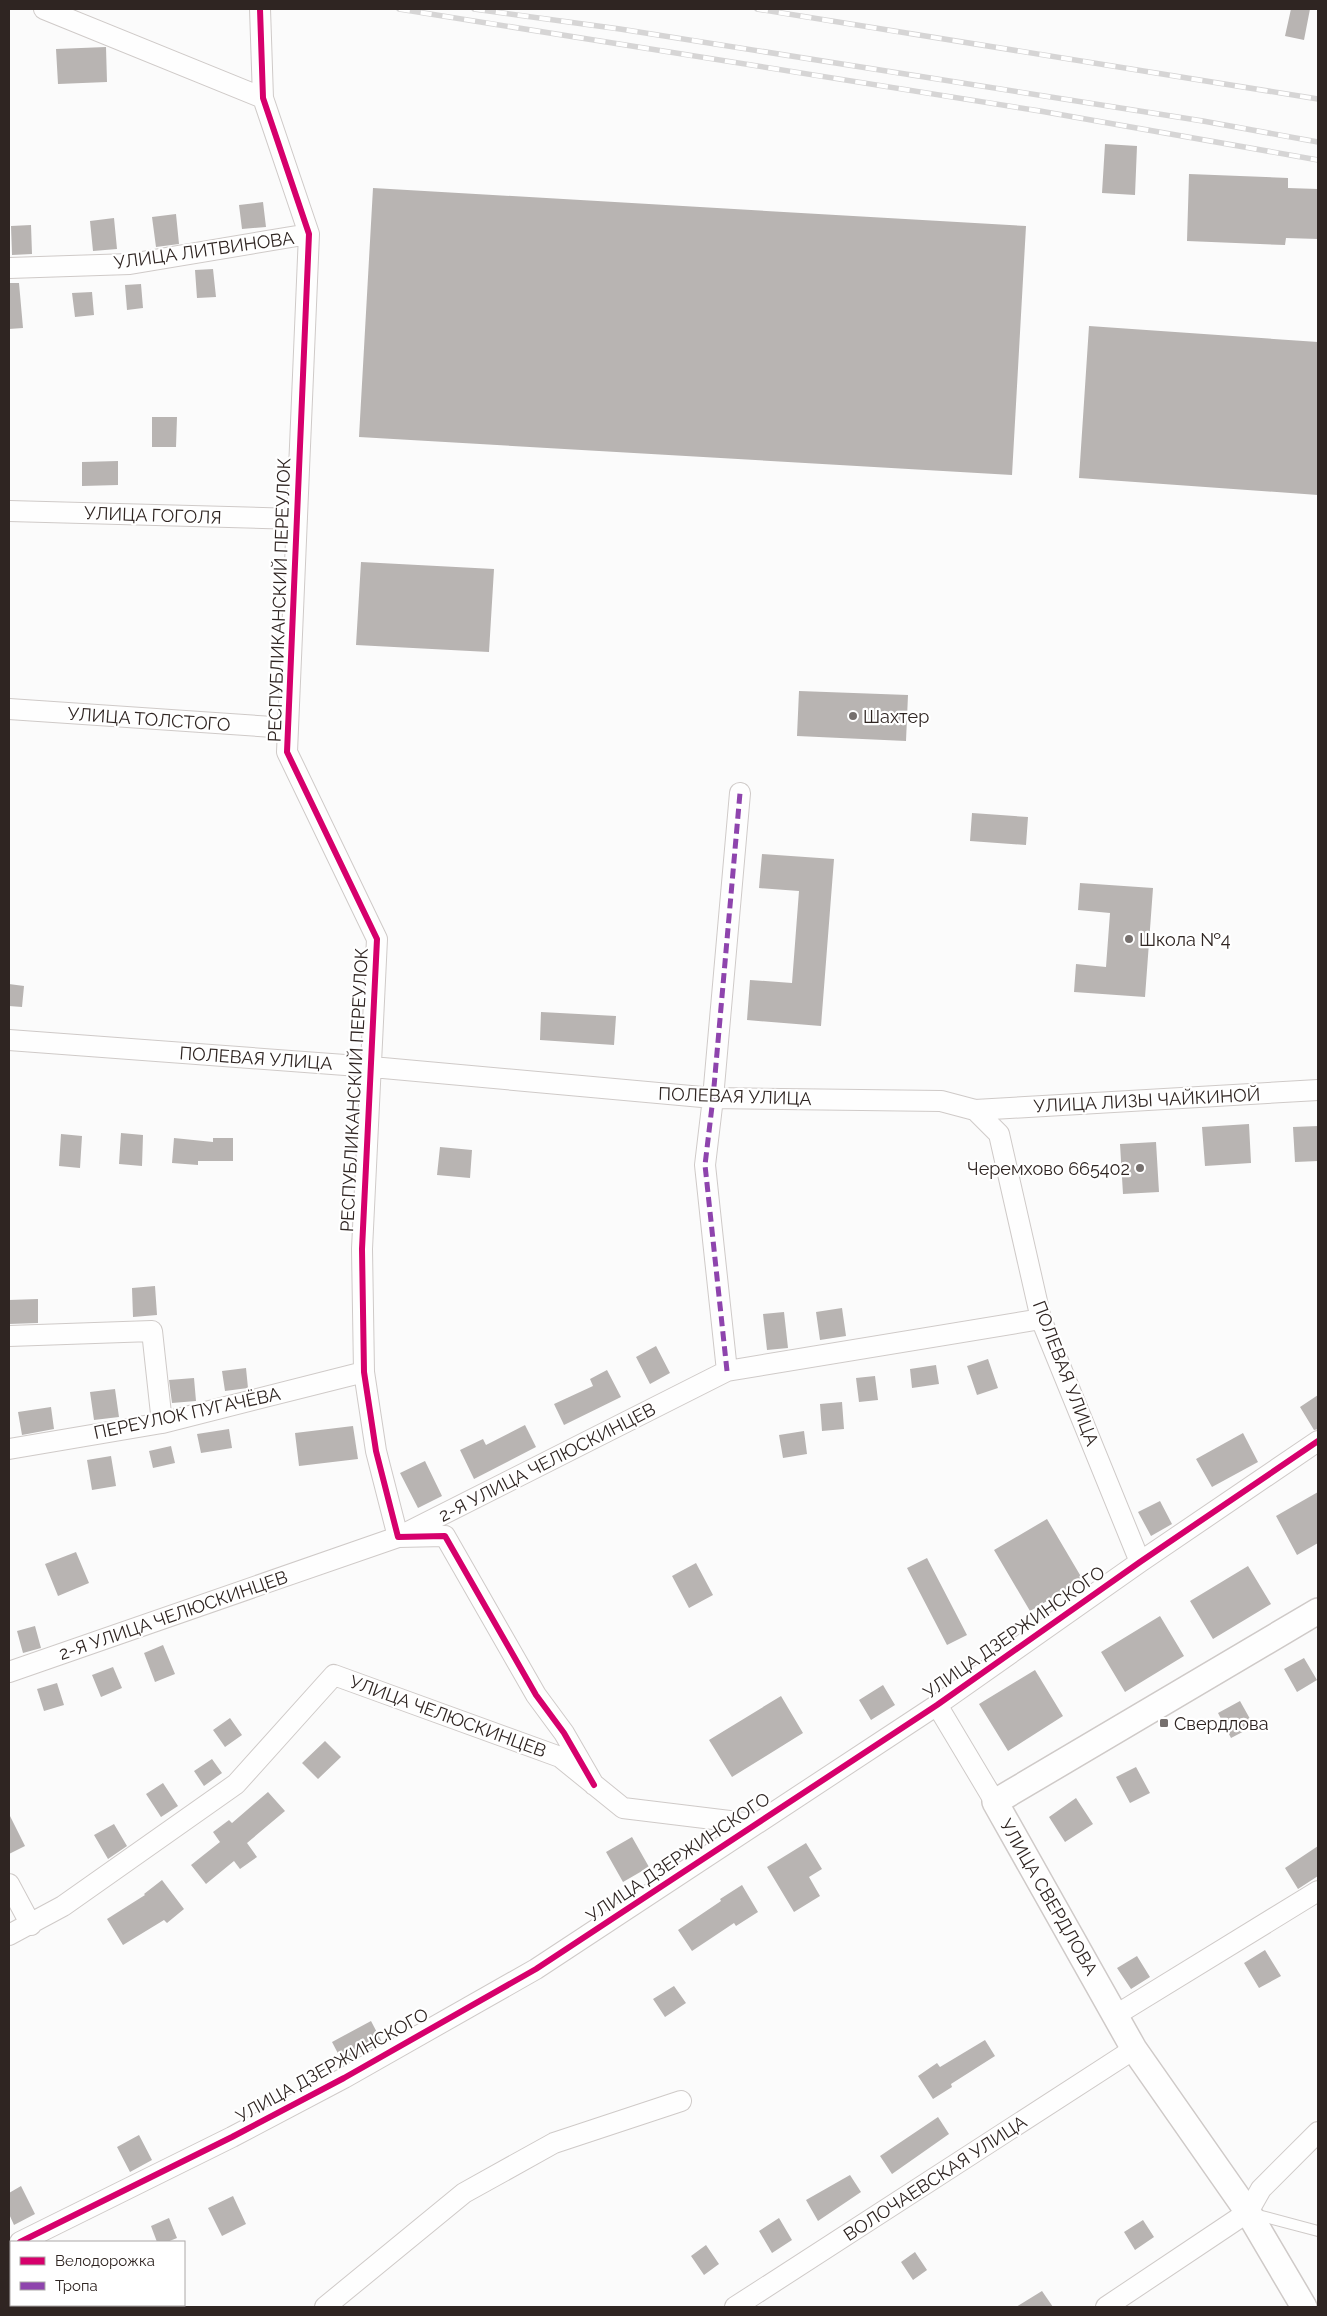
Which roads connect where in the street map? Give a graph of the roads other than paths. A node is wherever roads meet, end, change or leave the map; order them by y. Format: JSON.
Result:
{"nodes":[{"id":1,"x":44,"y":9,"type":"edge"},
{"id":2,"x":260,"y":9,"type":"edge"},
{"id":3,"x":262,"y":98,"type":"junction"},
{"id":4,"x":309,"y":234,"type":"junction"},
{"id":5,"x":9,"y":268,"type":"edge"},
{"id":6,"x":9,"y":511,"type":"edge"},
{"id":7,"x":297,"y":519,"type":"junction"},
{"id":8,"x":9,"y":709,"type":"edge"},
{"id":9,"x":288,"y":728,"type":"junction"},
{"id":10,"x":740,"y":793,"type":"dead end"},
{"id":11,"x":9,"y":1040,"type":"edge"},
{"id":12,"x":372,"y":1067,"type":"junction"},
{"id":13,"x":1318,"y":1090,"type":"edge"},
{"id":14,"x":713,"y":1098,"type":"junction"},
{"id":15,"x":975,"y":1110,"type":"junction"},
{"id":16,"x":1040,"y":1319,"type":"junction"},
{"id":17,"x":9,"y":1336,"type":"edge"},
{"id":18,"x":364,"y":1372,"type":"junction"},
{"id":19,"x":727,"y":1372,"type":"junction"},
{"id":20,"x":162,"y":1423,"type":"junction"},
{"id":21,"x":1318,"y":1441,"type":"edge"},
{"id":22,"x":9,"y":1449,"type":"edge"},
{"id":23,"x":398,"y":1537,"type":"junction"},
{"id":24,"x":1140,"y":1562,"type":"junction"},
{"id":25,"x":1318,"y":1611,"type":"edge"},
{"id":26,"x":9,"y":1672,"type":"edge"},
{"id":27,"x":936,"y":1705,"type":"junction"},
{"id":28,"x":594,"y":1784,"type":"junction"},
{"id":29,"x":996,"y":1802,"type":"junction"},
{"id":30,"x":754,"y":1824,"type":"junction"},
{"id":31,"x":9,"y":1884,"type":"edge"},
{"id":32,"x":1318,"y":1891,"type":"edge"},
{"id":33,"x":31,"y":1925,"type":"junction"},
{"id":34,"x":9,"y":1935,"type":"edge"},
{"id":35,"x":1116,"y":2015,"type":"junction"},
{"id":36,"x":1134,"y":2049,"type":"junction"},
{"id":37,"x":682,"y":2101,"type":"dead end"},
{"id":38,"x":1318,"y":2132,"type":"edge"},
{"id":39,"x":1248,"y":2212,"type":"junction"},
{"id":40,"x":1318,"y":2231,"type":"edge"},
{"id":41,"x":22,"y":2241,"type":"edge"},
{"id":42,"x":325,"y":2307,"type":"edge"},
{"id":43,"x":735,"y":2307,"type":"edge"},
{"id":44,"x":1106,"y":2307,"type":"edge"},
{"id":45,"x":1304,"y":2307,"type":"edge"}],
"edges":[{"from":1,"to":3,"type":"street"},
{"from":2,"to":3,"type":"street","name":"РЕСПУБЛИКАНСКИЙ ПЕРЕУЛОК"},
{"from":3,"to":4,"type":"street","name":"РЕСПУБЛИКАНСКИЙ ПЕРЕУЛОК"},
{"from":4,"to":5,"type":"street","name":"УЛИЦА ЛИТВИНОВА"},
{"from":4,"to":7,"type":"street","name":"РЕСПУБЛИКАНСКИЙ ПЕРЕУЛОК"},
{"from":6,"to":7,"type":"street","name":"УЛИЦА ГОГОЛЯ"},
{"from":7,"to":9,"type":"street","name":"РЕСПУБЛИКАНСКИЙ ПЕРЕУЛОК"},
{"from":8,"to":9,"type":"street","name":"УЛИЦА ТОЛСТОГО"},
{"from":9,"to":12,"type":"street","name":"РЕСПУБЛИКАНСКИЙ ПЕРЕУЛОК"},
{"from":10,"to":14,"type":"street"},
{"from":11,"to":12,"type":"street","name":"ПОЛЕВАЯ УЛИЦА"},
{"from":12,"to":14,"type":"street","name":"ПОЛЕВАЯ УЛИЦА"},
{"from":12,"to":18,"type":"street","name":"РЕСПУБЛИКАНСКИЙ ПЕРЕУЛОК"},
{"from":13,"to":15,"type":"street","name":"УЛИЦА ЛИЗЫ ЧАЙКИНОЙ"},
{"from":14,"to":15,"type":"street","name":"ПОЛЕВАЯ УЛИЦА"},
{"from":14,"to":19,"type":"street"},
{"from":15,"to":16,"type":"street","name":"ПОЛЕВАЯ УЛИЦА"},
{"from":16,"to":19,"type":"street","name":"2-Я УЛИЦА ЧЕЛЮСКИНЦЕВ"},
{"from":16,"to":24,"type":"street","name":"ПОЛЕВАЯ УЛИЦА"},
{"from":17,"to":20,"type":"street"},
{"from":18,"to":20,"type":"street","name":"ПЕРЕУЛОК ПУГАЧЁВА"},
{"from":18,"to":23,"type":"street","name":"РЕСПУБЛИКАНСКИЙ ПЕРЕУЛОК"},
{"from":19,"to":23,"type":"street","name":"2-Я УЛИЦА ЧЕЛЮСКИНЦЕВ"},
{"from":20,"to":22,"type":"street","name":"ПЕРЕУЛОК ПУГАЧЁВА"},
{"from":21,"to":24,"type":"street","name":"УЛИЦА ДЗЕРЖИНСКОГО"},
{"from":23,"to":26,"type":"street","name":"2-Я УЛИЦА ЧЕЛЮСКИНЦЕВ"},
{"from":23,"to":28,"type":"street"},
{"from":24,"to":27,"type":"street","name":"УЛИЦА ДЗЕРЖИНСКОГО"},
{"from":25,"to":29,"type":"street","name":"УЛИЦА СВЕРДЛОВА"},
{"from":27,"to":29,"type":"street"},
{"from":27,"to":30,"type":"street","name":"УЛИЦА ДЗЕРЖИНСКОГО"},
{"from":28,"to":30,"type":"street","name":"УЛИЦА ЧЕЛЮСКИНЦЕВ"},
{"from":28,"to":33,"type":"street","name":"УЛИЦА ЧЕЛЮСКИНЦЕВ"},
{"from":29,"to":35,"type":"street","name":"УЛИЦА СВЕРДЛОВА"},
{"from":30,"to":41,"type":"street","name":"УЛИЦА ДЗЕРЖИНСКОГО"},
{"from":31,"to":33,"type":"street"},
{"from":32,"to":35,"type":"street"},
{"from":33,"to":34,"type":"street","name":"УЛИЦА ЧЕЛЮСКИНЦЕВ"},
{"from":35,"to":36,"type":"street","name":"УЛИЦА СВЕРДЛОВА"},
{"from":36,"to":39,"type":"street","name":"УЛИЦА СВЕРДЛОВА"},
{"from":36,"to":43,"type":"street","name":"ВОЛОЧАЕВСКАЯ УЛИЦА"},
{"from":37,"to":42,"type":"street"},
{"from":38,"to":39,"type":"street"},
{"from":39,"to":40,"type":"lane"},
{"from":39,"to":44,"type":"street"},
{"from":39,"to":45,"type":"street","name":"УЛИЦА СВЕРДЛОВА"}]}
